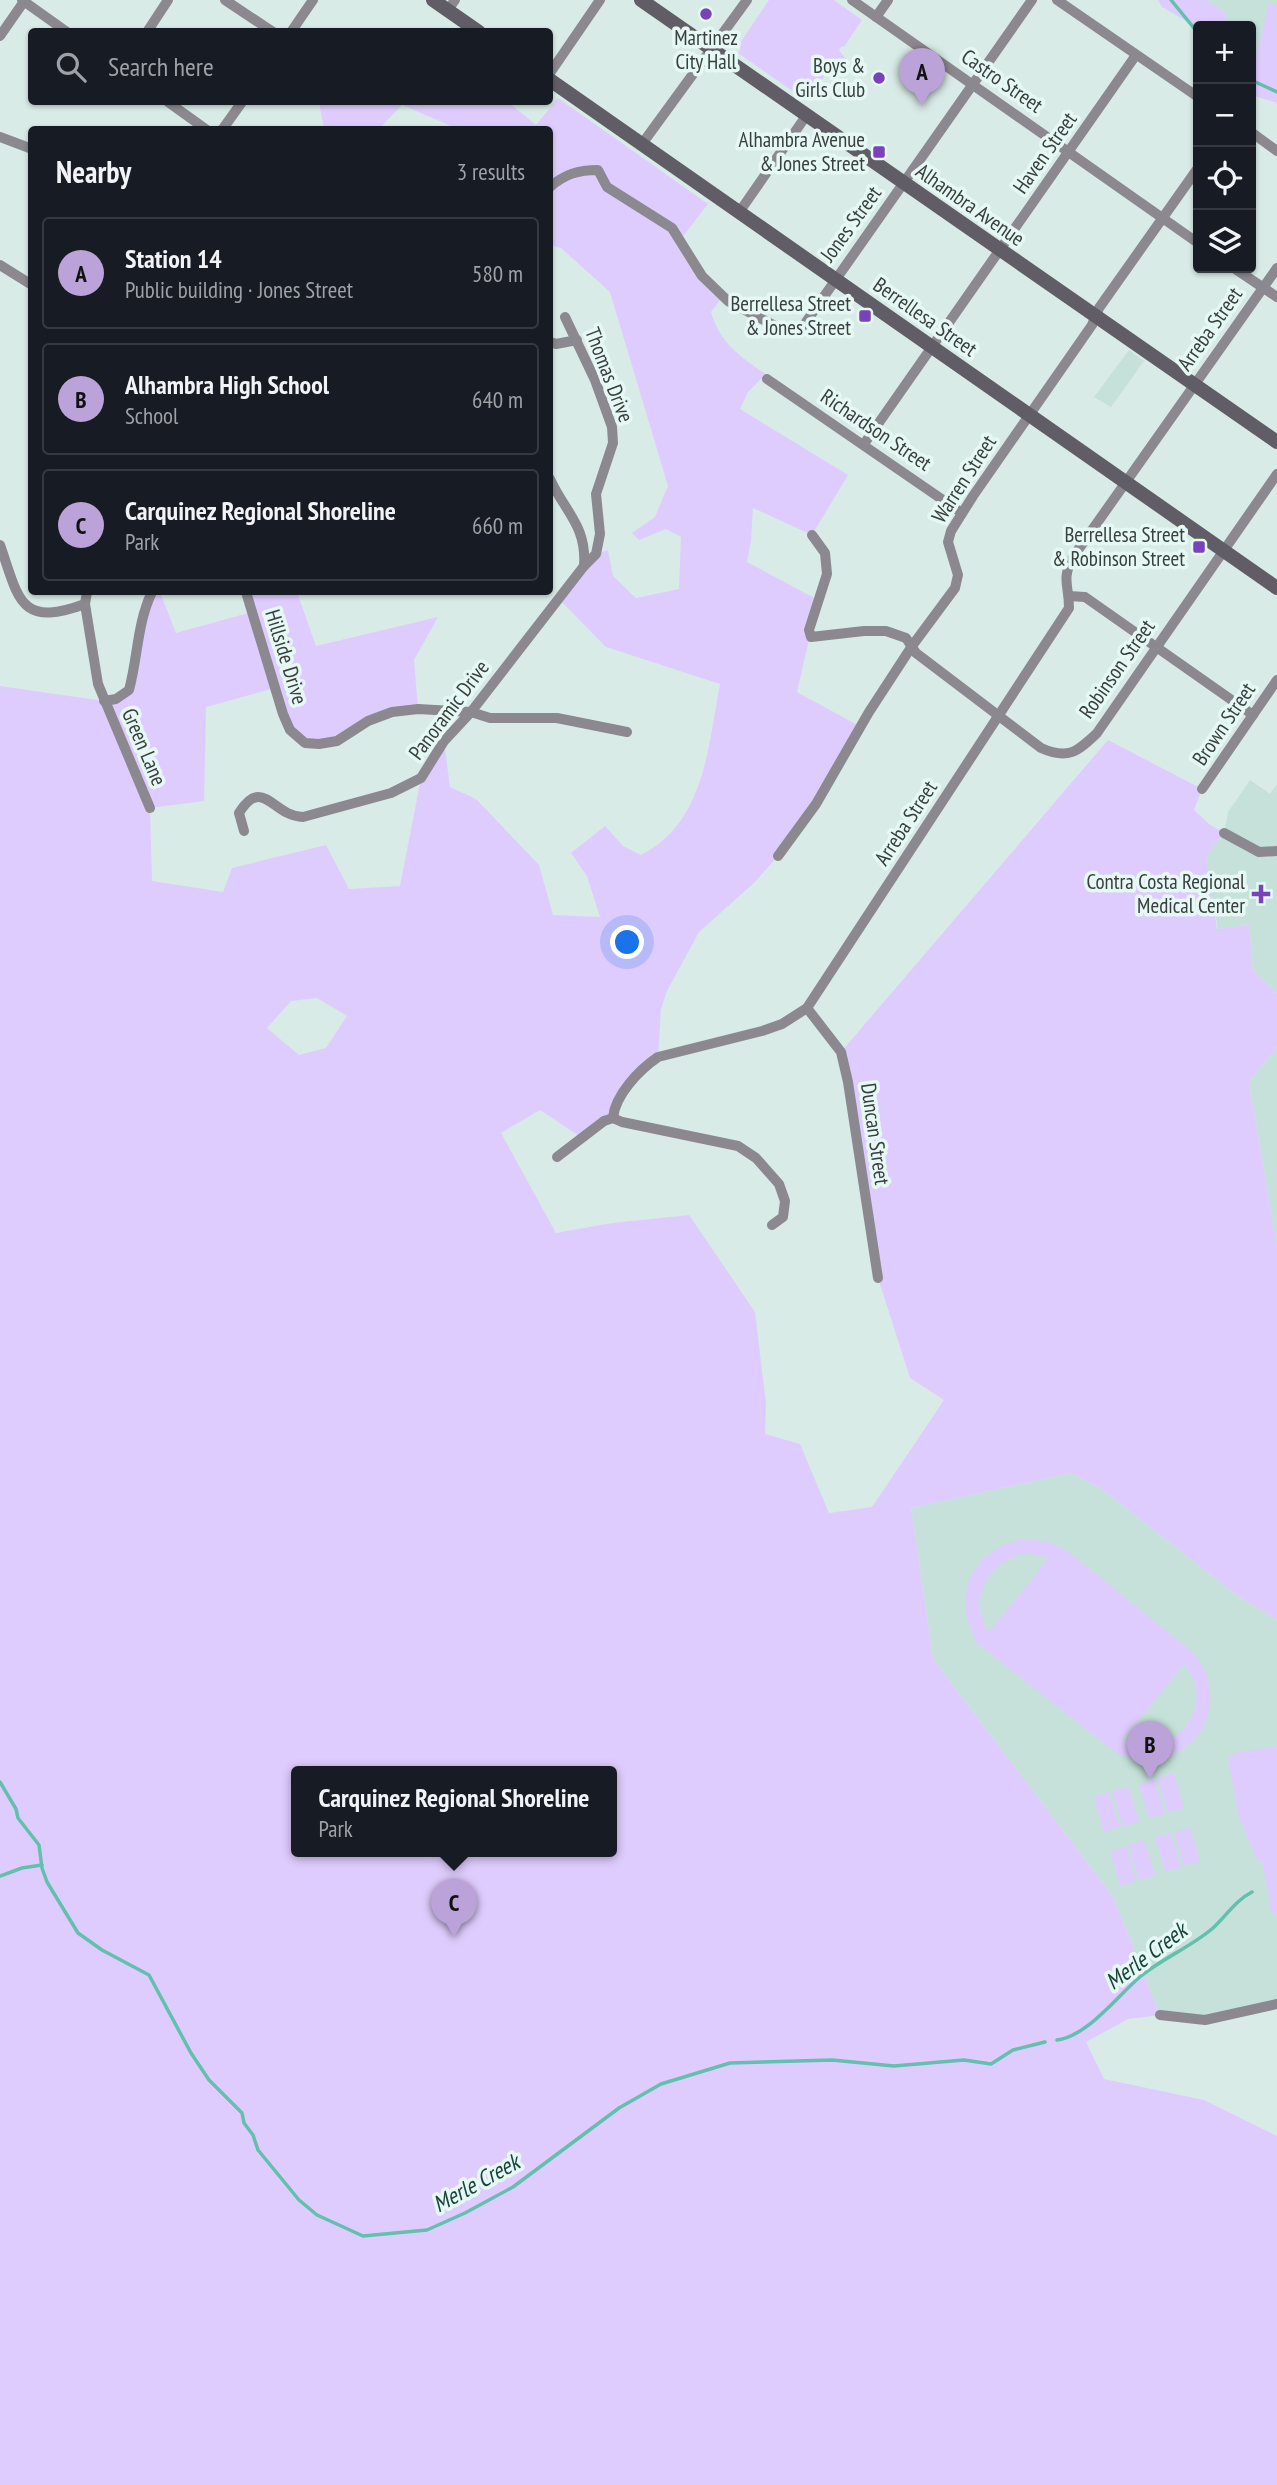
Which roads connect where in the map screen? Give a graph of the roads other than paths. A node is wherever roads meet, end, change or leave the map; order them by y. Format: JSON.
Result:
{"nodes":[{"id":1,"x":23,"y":0,"type":"edge"},
{"id":2,"x":168,"y":0,"type":"edge"},
{"id":3,"x":225,"y":0,"type":"edge"},
{"id":4,"x":313,"y":0,"type":"edge"},
{"id":5,"x":433,"y":0,"type":"edge"},
{"id":6,"x":600,"y":0,"type":"edge"},
{"id":7,"x":640,"y":0,"type":"edge"},
{"id":8,"x":747,"y":0,"type":"edge"},
{"id":9,"x":852,"y":0,"type":"edge"},
{"id":10,"x":888,"y":0,"type":"edge"},
{"id":11,"x":1032,"y":0,"type":"edge"},
{"id":12,"x":1057,"y":0,"type":"edge"},
{"id":13,"x":451,"y":5,"type":"edge"},
{"id":14,"x":876,"y":17,"type":"junction"},
{"id":15,"x":62,"y":28,"type":"edge"},
{"id":16,"x":150,"y":28,"type":"edge"},
{"id":17,"x":267,"y":28,"type":"edge"},
{"id":18,"x":294,"y":28,"type":"edge"},
{"id":19,"x":475,"y":28,"type":"edge"},
{"id":20,"x":0,"y":36,"type":"edge"},
{"id":21,"x":712,"y":51,"type":"junction"},
{"id":22,"x":1136,"y":55,"type":"junction"},
{"id":23,"x":553,"y":69,"type":"edge"},
{"id":24,"x":553,"y":82,"type":"edge"},
{"id":25,"x":973,"y":84,"type":"junction"},
{"id":26,"x":1193,"y":94,"type":"edge"},
{"id":27,"x":171,"y":105,"type":"edge"},
{"id":28,"x":240,"y":105,"type":"edge"},
{"id":29,"x":806,"y":116,"type":"junction"},
{"id":30,"x":202,"y":126,"type":"edge"},
{"id":31,"x":225,"y":126,"type":"edge"},
{"id":32,"x":0,"y":136,"type":"edge"},
{"id":33,"x":1256,"y":136,"type":"edge"},
{"id":34,"x":642,"y":144,"type":"junction"},
{"id":35,"x":28,"y":147,"type":"edge"},
{"id":36,"x":1277,"y":151,"type":"edge"},
{"id":37,"x":1070,"y":152,"type":"junction"},
{"id":38,"x":1193,"y":175,"type":"edge"},
{"id":39,"x":904,"y":184,"type":"junction"},
{"id":40,"x":553,"y":185,"type":"edge"},
{"id":41,"x":740,"y":211,"type":"junction"},
{"id":42,"x":1162,"y":218,"type":"junction"},
{"id":43,"x":1193,"y":240,"type":"edge"},
{"id":44,"x":1000,"y":251,"type":"junction"},
{"id":45,"x":0,"y":265,"type":"edge"},
{"id":46,"x":1277,"y":268,"type":"edge"},
{"id":47,"x":1241,"y":273,"type":"edge"},
{"id":48,"x":834,"y":279,"type":"junction"},
{"id":49,"x":28,"y":282,"type":"edge"},
{"id":50,"x":1263,"y":288,"type":"junction"},
{"id":51,"x":1277,"y":297,"type":"edge"},
{"id":52,"x":565,"y":317,"type":"dead end"},
{"id":53,"x":1096,"y":317,"type":"junction"},
{"id":54,"x":577,"y":340,"type":"junction"},
{"id":55,"x":553,"y":343,"type":"edge"},
{"id":56,"x":932,"y":348,"type":"junction"},
{"id":57,"x":767,"y":379,"type":"dead end"},
{"id":58,"x":1194,"y":385,"type":"junction"},
{"id":59,"x":1030,"y":416,"type":"junction"},
{"id":60,"x":1277,"y":442,"type":"edge"},
{"id":61,"x":864,"y":444,"type":"junction"},
{"id":62,"x":1277,"y":474,"type":"edge"},
{"id":63,"x":1127,"y":482,"type":"junction"},
{"id":64,"x":553,"y":484,"type":"edge"},
{"id":65,"x":962,"y":513,"type":"junction"},
{"id":66,"x":812,"y":535,"type":"dead end"},
{"id":67,"x":0,"y":545,"type":"edge"},
{"id":68,"x":1223,"y":550,"type":"junction"},
{"id":69,"x":584,"y":566,"type":"junction"},
{"id":70,"x":1277,"y":588,"type":"edge"},
{"id":71,"x":86,"y":595,"type":"edge"},
{"id":72,"x":151,"y":595,"type":"edge"},
{"id":73,"x":247,"y":595,"type":"edge"},
{"id":74,"x":1069,"y":596,"type":"junction"},
{"id":75,"x":85,"y":604,"type":"junction"},
{"id":76,"x":912,"y":646,"type":"junction"},
{"id":77,"x":1156,"y":646,"type":"junction"},
{"id":78,"x":1277,"y":680,"type":"edge"},
{"id":79,"x":104,"y":701,"type":"junction"},
{"id":80,"x":449,"y":711,"type":"junction"},
{"id":81,"x":471,"y":712,"type":"junction"},
{"id":82,"x":1253,"y":715,"type":"junction"},
{"id":83,"x":998,"y":717,"type":"junction"},
{"id":84,"x":456,"y":727,"type":"junction"},
{"id":85,"x":627,"y":732,"type":"dead end"},
{"id":86,"x":1202,"y":789,"type":"dead end"},
{"id":87,"x":150,"y":808,"type":"dead end"},
{"id":88,"x":244,"y":831,"type":"dead end"},
{"id":89,"x":1224,"y":834,"type":"dead end"},
{"id":90,"x":1277,"y":851,"type":"edge"},
{"id":91,"x":778,"y":856,"type":"dead end"},
{"id":92,"x":807,"y":1008,"type":"junction"},
{"id":93,"x":613,"y":1118,"type":"junction"},
{"id":94,"x":557,"y":1157,"type":"dead end"},
{"id":95,"x":772,"y":1225,"type":"dead end"},
{"id":96,"x":878,"y":1278,"type":"dead end"},
{"id":97,"x":1277,"y":2004,"type":"edge"},
{"id":98,"x":1160,"y":2015,"type":"dead end"}],
"edges":[{"from":1,"to":15,"type":"street"},
{"from":1,"to":20,"type":"street"},
{"from":2,"to":16,"type":"street"},
{"from":3,"to":17,"type":"street"},
{"from":4,"to":18,"type":"street"},
{"from":5,"to":13,"type":"main road"},
{"from":6,"to":23,"type":"street"},
{"from":7,"to":21,"type":"main road","name":"Alhambra Avenue"},
{"from":8,"to":21,"type":"street"},
{"from":9,"to":14,"type":"street","name":"Castro Street"},
{"from":10,"to":14,"type":"street"},
{"from":11,"to":25,"type":"street","name":"Jones Street"},
{"from":12,"to":22,"type":"street"},
{"from":13,"to":19,"type":"main road"},
{"from":14,"to":25,"type":"street","name":"Castro Street"},
{"from":21,"to":29,"type":"main road","name":"Alhambra Avenue"},
{"from":21,"to":34,"type":"street"},
{"from":22,"to":26,"type":"street"},
{"from":22,"to":37,"type":"street","name":"Haven Street"},
{"from":24,"to":34,"type":"main road","name":"Berrellesa Street"},
{"from":25,"to":37,"type":"street","name":"Castro Street"},
{"from":25,"to":39,"type":"street","name":"Jones Street"},
{"from":27,"to":30,"type":"street"},
{"from":28,"to":31,"type":"street"},
{"from":29,"to":39,"type":"main road","name":"Alhambra Avenue"},
{"from":29,"to":41,"type":"street"},
{"from":32,"to":35,"type":"street"},
{"from":33,"to":36,"type":"street"},
{"from":34,"to":41,"type":"main road","name":"Berrellesa Street"},
{"from":37,"to":42,"type":"street","name":"Castro Street"},
{"from":37,"to":44,"type":"street","name":"Haven Street"},
{"from":38,"to":42,"type":"street","name":"Warren Street"},
{"from":39,"to":44,"type":"main road","name":"Alhambra Avenue"},
{"from":39,"to":48,"type":"street","name":"Jones Street"},
{"from":40,"to":48,"type":"street","name":"Jones Street"},
{"from":41,"to":48,"type":"main road","name":"Berrellesa Street"},
{"from":42,"to":43,"type":"street","name":"Castro Street"},
{"from":42,"to":53,"type":"street","name":"Warren Street"},
{"from":44,"to":53,"type":"main road","name":"Alhambra Avenue"},
{"from":44,"to":56,"type":"street","name":"Haven Street"},
{"from":45,"to":49,"type":"street"},
{"from":46,"to":50,"type":"street","name":"Arreba Street"},
{"from":47,"to":50,"type":"street"},
{"from":48,"to":56,"type":"main road","name":"Berrellesa Street"},
{"from":50,"to":51,"type":"street"},
{"from":50,"to":58,"type":"street","name":"Arreba Street"},
{"from":52,"to":54,"type":"street","name":"Thomas Drive"},
{"from":53,"to":58,"type":"main road","name":"Alhambra Avenue"},
{"from":53,"to":59,"type":"street","name":"Warren Street"},
{"from":54,"to":55,"type":"street"},
{"from":54,"to":69,"type":"street","name":"Thomas Drive"},
{"from":56,"to":59,"type":"main road","name":"Berrellesa Street"},
{"from":56,"to":61,"type":"street","name":"Haven Street"},
{"from":57,"to":61,"type":"street","name":"Richardson Street"},
{"from":58,"to":60,"type":"main road","name":"Alhambra Avenue"},
{"from":58,"to":63,"type":"street","name":"Arreba Street"},
{"from":59,"to":63,"type":"main road","name":"Berrellesa Street"},
{"from":59,"to":65,"type":"street","name":"Warren Street"},
{"from":61,"to":65,"type":"street","name":"Richardson Street"},
{"from":62,"to":68,"type":"street","name":"Robinson Street"},
{"from":63,"to":68,"type":"main road","name":"Berrellesa Street"},
{"from":63,"to":74,"type":"street","name":"Arreba Street"},
{"from":64,"to":69,"type":"street"},
{"from":65,"to":76,"type":"street","name":"Warren Street"},
{"from":66,"to":76,"type":"street","name":"Robinson Street"},
{"from":67,"to":75,"type":"street"},
{"from":68,"to":70,"type":"main road","name":"Berrellesa Street"},
{"from":68,"to":77,"type":"street","name":"Robinson Street"},
{"from":69,"to":81,"type":"street","name":"Panoramic Drive"},
{"from":71,"to":75,"type":"street","name":"Green Lane"},
{"from":72,"to":79,"type":"street"},
{"from":73,"to":80,"type":"street","name":"Hillside Drive"},
{"from":74,"to":77,"type":"street"},
{"from":74,"to":83,"type":"street","name":"Arreba Street"},
{"from":75,"to":79,"type":"street","name":"Green Lane"},
{"from":76,"to":83,"type":"street","name":"Robinson Street"},
{"from":76,"to":91,"type":"street","name":"Warren Street"},
{"from":77,"to":82,"type":"street"},
{"from":77,"to":83,"type":"street","name":"Robinson Street"},
{"from":78,"to":82,"type":"street","name":"Brown Street"},
{"from":79,"to":87,"type":"street","name":"Green Lane"},
{"from":80,"to":81,"type":"street","name":"Hillside Drive"},
{"from":80,"to":84,"type":"street"},
{"from":81,"to":84,"type":"street","name":"Panoramic Drive"},
{"from":81,"to":85,"type":"street","name":"Hillside Drive"},
{"from":82,"to":86,"type":"street","name":"Brown Street"},
{"from":83,"to":92,"type":"street","name":"Arreba Street"},
{"from":84,"to":88,"type":"street","name":"Panoramic Drive"},
{"from":89,"to":90,"type":"street"},
{"from":92,"to":93,"type":"street","name":"Arreba Street"},
{"from":92,"to":96,"type":"street","name":"Duncan Street"},
{"from":93,"to":94,"type":"street"},
{"from":93,"to":95,"type":"street"},
{"from":97,"to":98,"type":"street"}]}
